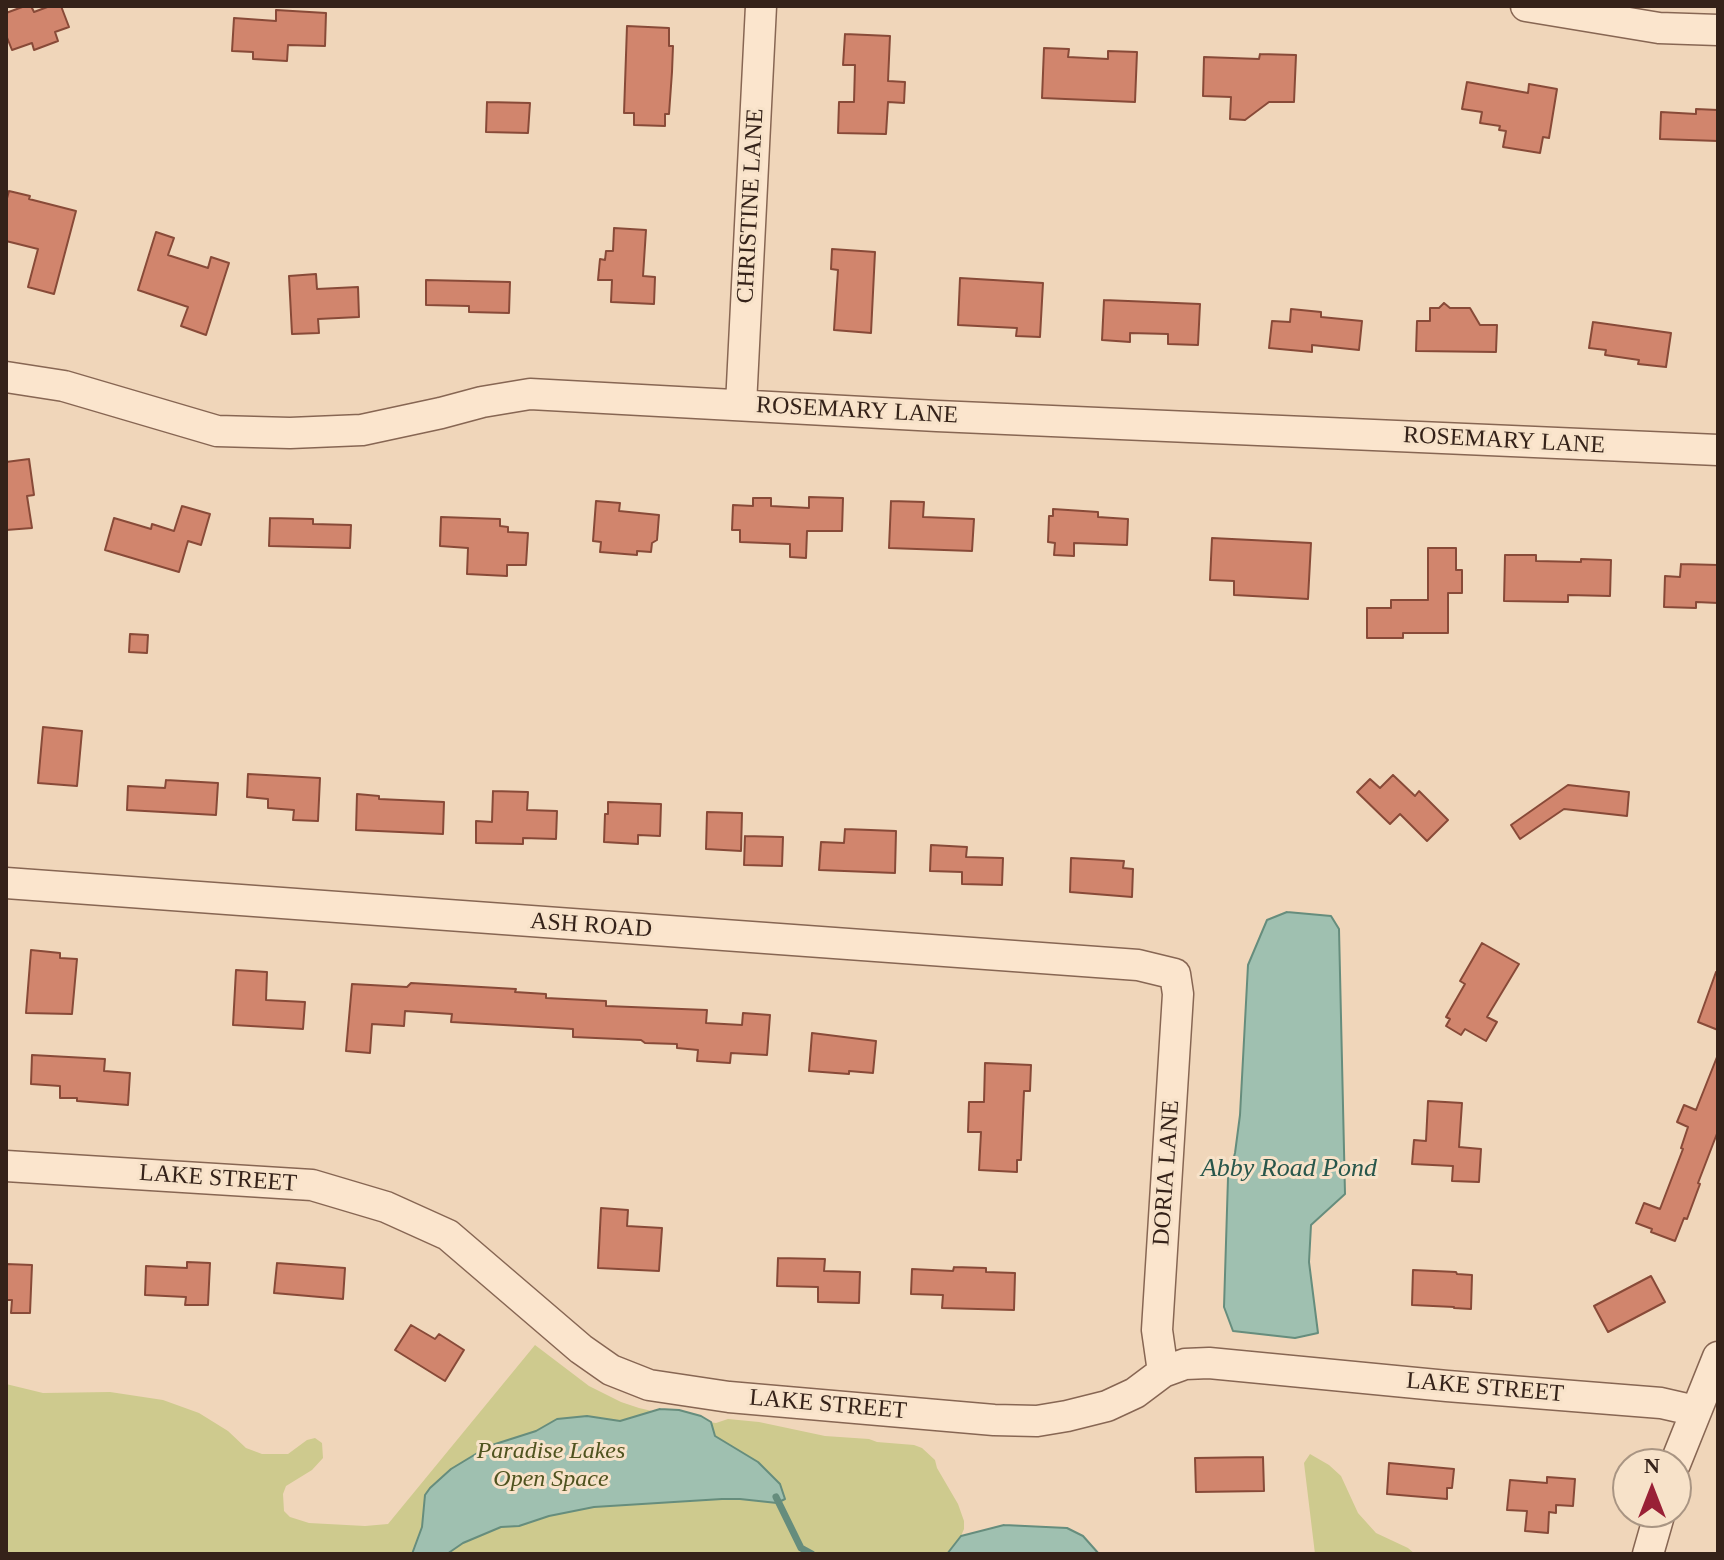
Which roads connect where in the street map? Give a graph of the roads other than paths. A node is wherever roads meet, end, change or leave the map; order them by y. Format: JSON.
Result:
{"nodes":[{"id":1,"x":761,"y":6,"type":"edge"},
{"id":2,"x":1526,"y":6,"type":"edge"},
{"id":3,"x":1718,"y":30,"type":"edge"},
{"id":4,"x":6,"y":377,"type":"edge"},
{"id":5,"x":741,"y":405,"type":"junction"},
{"id":6,"x":1718,"y":450,"type":"edge"},
{"id":7,"x":6,"y":883,"type":"edge"},
{"id":8,"x":1175,"y":974,"type":"joint"},
{"id":9,"x":6,"y":1166,"type":"edge"},
{"id":10,"x":1718,"y":1357,"type":"edge"},
{"id":11,"x":1163,"y":1372,"type":"junction"},
{"id":12,"x":1696,"y":1411,"type":"junction"},
{"id":13,"x":1681,"y":1448,"type":"edge"},
{"id":14,"x":1655,"y":1528,"type":"edge"},
{"id":15,"x":1648,"y":1554,"type":"edge"}],
"edges":[{"from":1,"to":5,"type":"street","name":"CHRISTINE LANE"},
{"from":2,"to":3,"type":"street"},
{"from":4,"to":5,"type":"street","name":"ROSEMARY LANE"},
{"from":5,"to":6,"type":"street","name":"ROSEMARY LANE"},
{"from":7,"to":8,"type":"street","name":"ASH ROAD"},
{"from":8,"to":11,"type":"street","name":"DORIA LANE"},
{"from":9,"to":11,"type":"street","name":"LAKE STREET"},
{"from":10,"to":12,"type":"street"},
{"from":11,"to":12,"type":"street","name":"LAKE STREET"},
{"from":12,"to":13,"type":"street"},
{"from":14,"to":15,"type":"street"}]}
